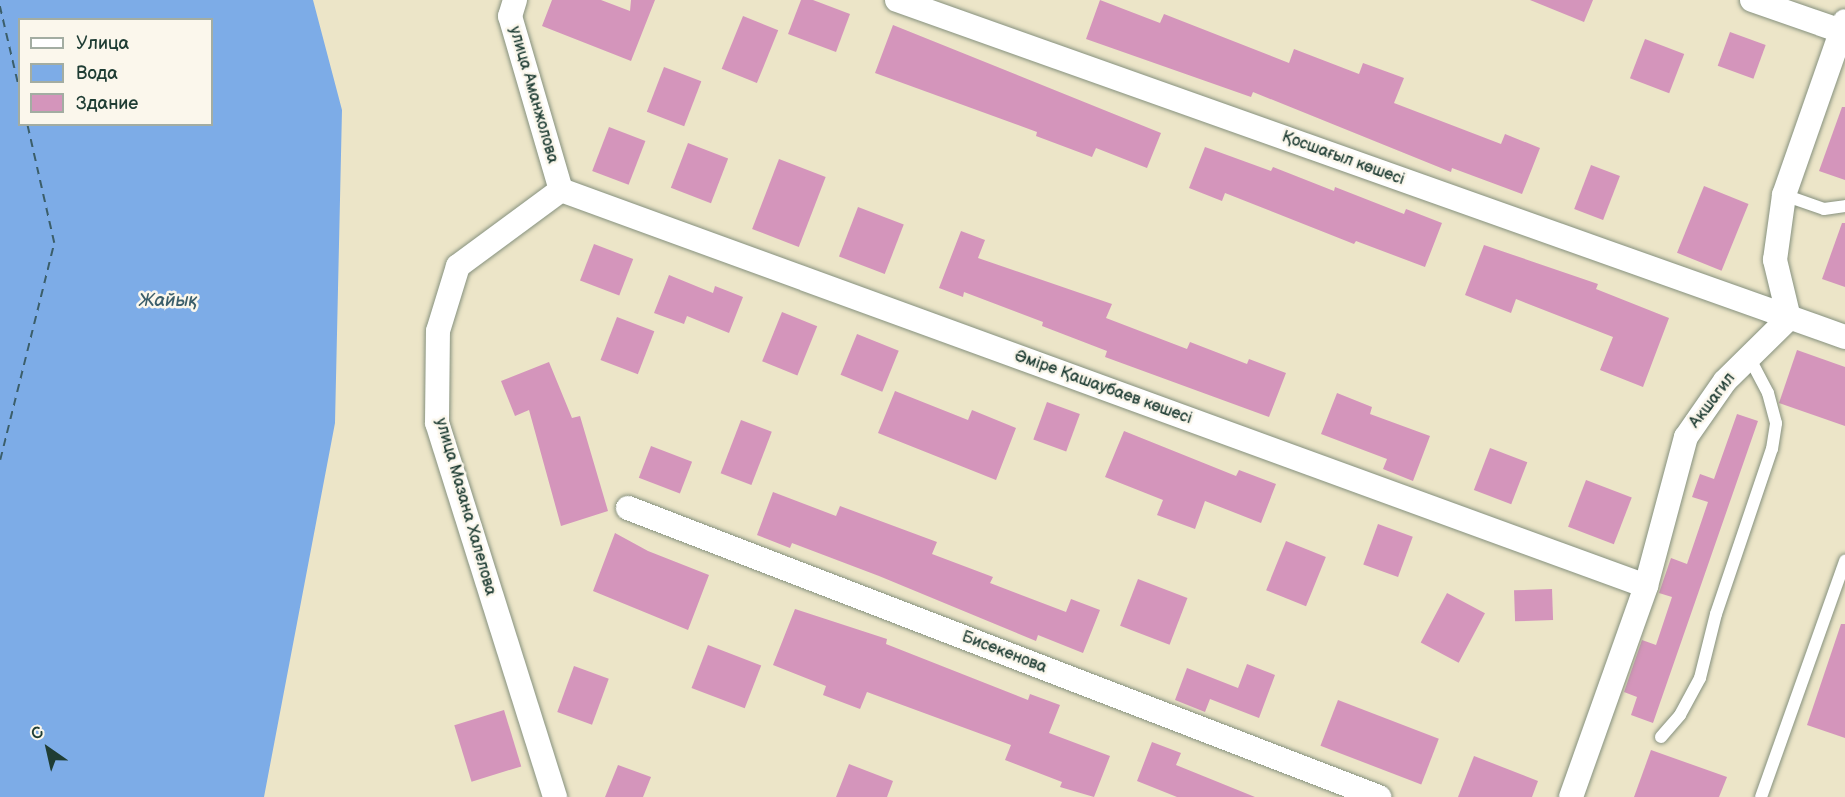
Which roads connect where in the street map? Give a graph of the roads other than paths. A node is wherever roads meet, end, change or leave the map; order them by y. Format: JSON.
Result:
{"nodes":[{"id":1,"x":514,"y":0,"type":"edge"},
{"id":2,"x":897,"y":0,"type":"edge"},
{"id":3,"x":1752,"y":0,"type":"edge"},
{"id":4,"x":1843,"y":26,"type":"edge"},
{"id":5,"x":561,"y":190,"type":"junction"},
{"id":6,"x":1784,"y":195,"type":"junction"},
{"id":7,"x":1845,"y":206,"type":"edge"},
{"id":8,"x":1789,"y":318,"type":"junction"},
{"id":9,"x":1845,"y":337,"type":"edge"},
{"id":10,"x":1749,"y":357,"type":"junction"},
{"id":11,"x":628,"y":508,"type":"dead end"},
{"id":12,"x":1845,"y":561,"type":"edge"},
{"id":13,"x":1646,"y":586,"type":"junction"},
{"id":14,"x":1661,"y":737,"type":"dead end"},
{"id":15,"x":555,"y":797,"type":"edge"},
{"id":16,"x":1379,"y":797,"type":"edge"},
{"id":17,"x":1571,"y":797,"type":"edge"},
{"id":18,"x":1761,"y":797,"type":"edge"}],
"edges":[{"from":1,"to":5,"type":"street","name":"улица Аманжолова"},
{"from":2,"to":8,"type":"street","name":"Қосшағыл көшесі"},
{"from":3,"to":4,"type":"street"},
{"from":4,"to":6,"type":"street"},
{"from":5,"to":13,"type":"street","name":"Әміре Қашаубаев көшесі"},
{"from":5,"to":15,"type":"street","name":"улица Мазана Халелова"},
{"from":6,"to":7,"type":"lane"},
{"from":6,"to":8,"type":"street"},
{"from":8,"to":9,"type":"street","name":"Қосшағыл көшесі"},
{"from":8,"to":10,"type":"street","name":"Акшагил"},
{"from":10,"to":13,"type":"street","name":"Акшагил"},
{"from":10,"to":14,"type":"lane"},
{"from":11,"to":16,"type":"street","name":"Бисекенова"},
{"from":12,"to":18,"type":"lane"},
{"from":13,"to":17,"type":"street","name":"Акшагил"}]}
